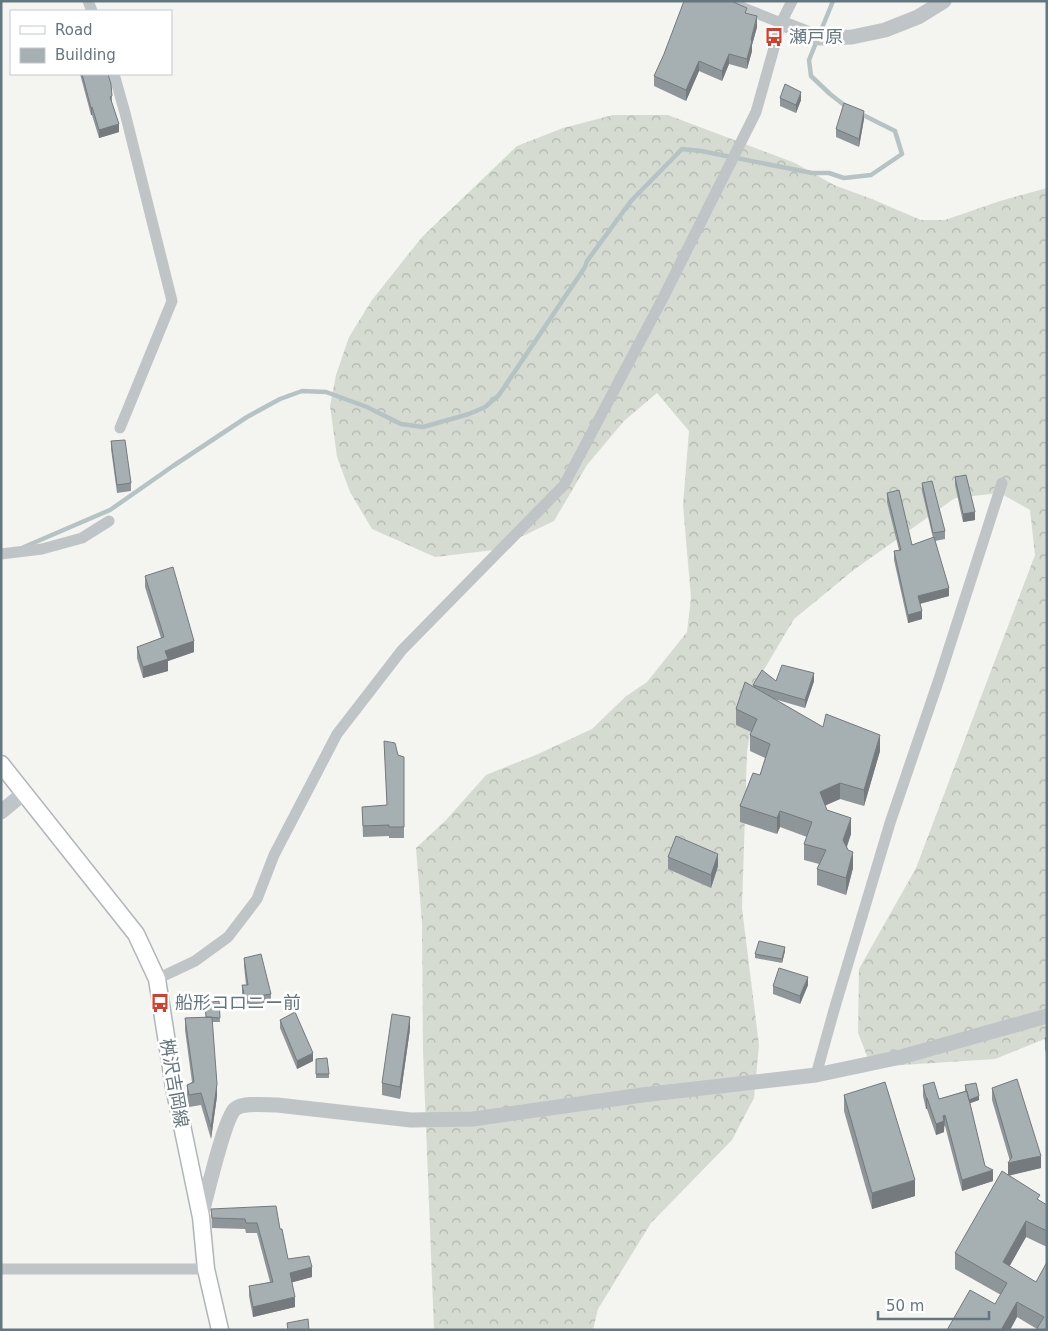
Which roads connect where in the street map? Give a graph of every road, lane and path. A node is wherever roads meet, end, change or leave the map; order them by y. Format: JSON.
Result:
{"nodes":[{"id":1,"x":726,"y":1,"type":"edge"},
{"id":2,"x":792,"y":1,"type":"edge"},
{"id":3,"x":944,"y":1,"type":"edge"},
{"id":4,"x":781,"y":23,"type":"junction"},
{"id":5,"x":114,"y":75,"type":"edge"},
{"id":6,"x":120,"y":428,"type":"dead end"},
{"id":7,"x":1002,"y":483,"type":"dead end"},
{"id":8,"x":109,"y":521,"type":"dead end"},
{"id":9,"x":1,"y":554,"type":"edge"},
{"id":10,"x":1,"y":764,"type":"edge"},
{"id":11,"x":24,"y":794,"type":"junction"},
{"id":12,"x":1,"y":812,"type":"edge"},
{"id":13,"x":157,"y":979,"type":"junction"},
{"id":14,"x":1047,"y":1016,"type":"edge"},
{"id":15,"x":816,"y":1075,"type":"junction"},
{"id":16,"x":201,"y":1217,"type":"junction"},
{"id":17,"x":1,"y":1269,"type":"edge"},
{"id":18,"x":206,"y":1269,"type":"junction"},
{"id":19,"x":220,"y":1330,"type":"edge"}],
"edges":[{"from":1,"to":4,"type":"street"},
{"from":2,"to":4,"type":"street"},
{"from":3,"to":4,"type":"street"},
{"from":4,"to":13,"type":"street"},
{"from":5,"to":6,"type":"street"},
{"from":7,"to":15,"type":"street"},
{"from":8,"to":9,"type":"street"},
{"from":10,"to":11,"type":"main road","name":"桝沢吉岡線"},
{"from":11,"to":12,"type":"street"},
{"from":11,"to":13,"type":"main road","name":"桝沢吉岡線"},
{"from":13,"to":16,"type":"main road","name":"桝沢吉岡線"},
{"from":14,"to":15,"type":"street"},
{"from":15,"to":16,"type":"street"},
{"from":16,"to":18,"type":"main road","name":"桝沢吉岡線"},
{"from":17,"to":18,"type":"street"},
{"from":18,"to":19,"type":"main road","name":"桝沢吉岡線"}]}
